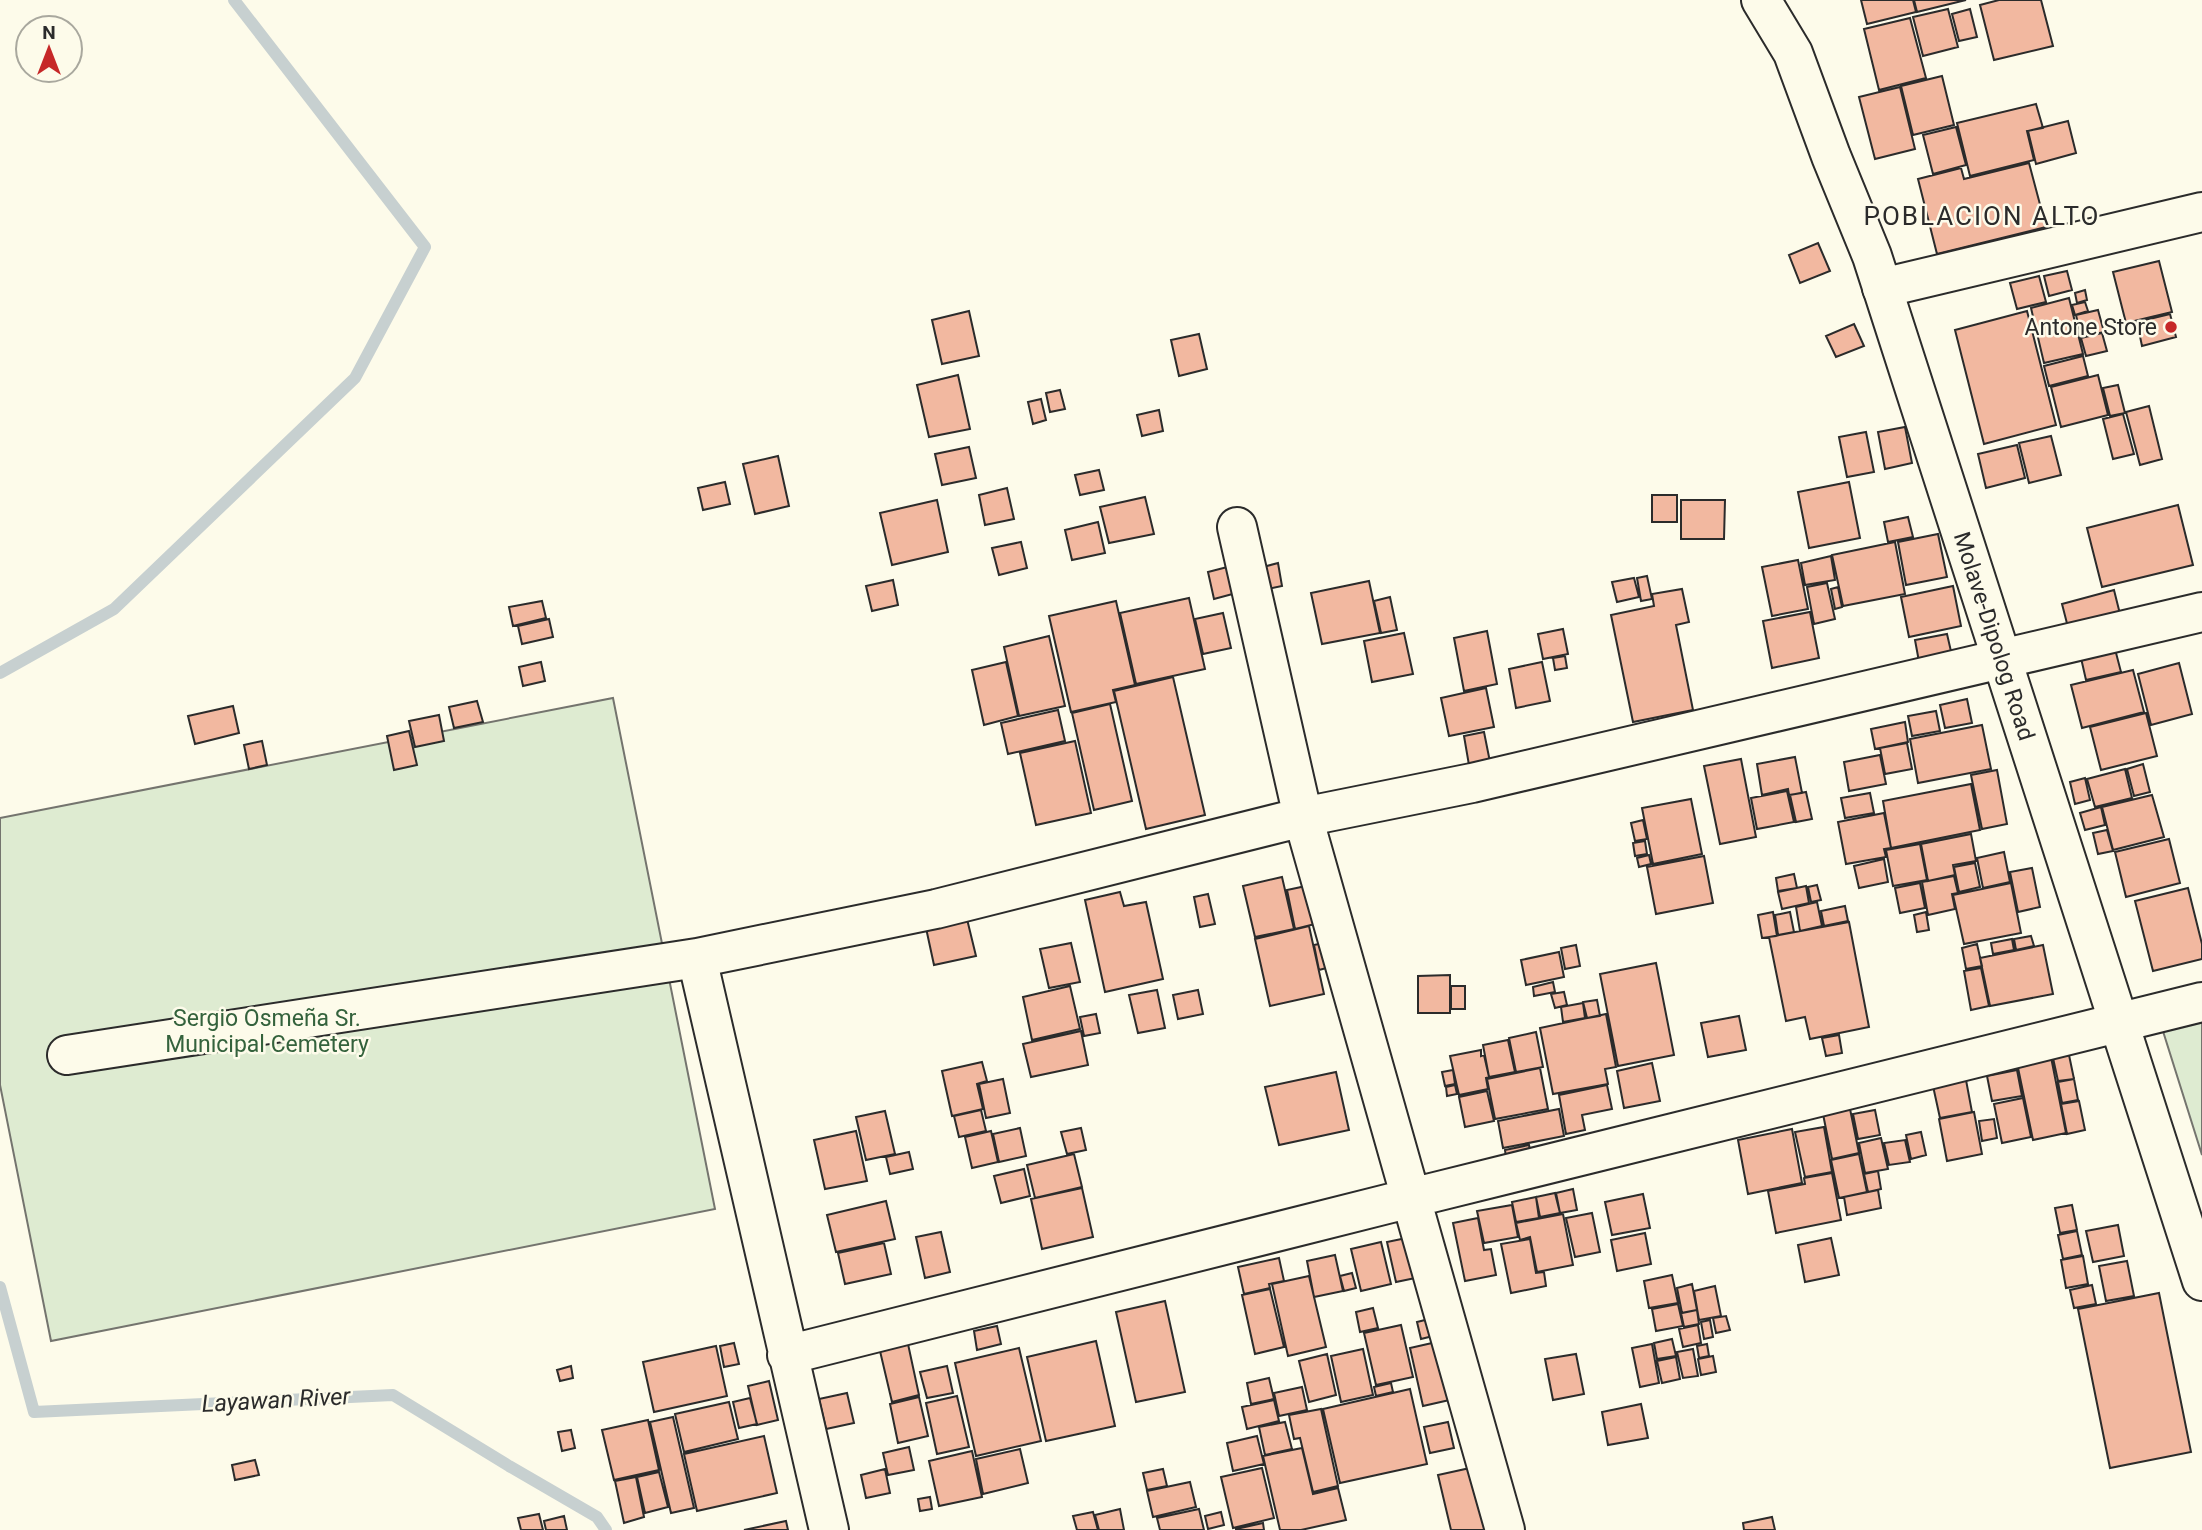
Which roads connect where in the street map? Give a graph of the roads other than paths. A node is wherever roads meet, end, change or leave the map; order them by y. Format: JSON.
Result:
{"nodes":[{"id":1,"x":1761,"y":0,"type":"edge"},
{"id":2,"x":2202,"y":212,"type":"edge"},
{"id":3,"x":1882,"y":288,"type":"junction"},
{"id":4,"x":1237,"y":527,"type":"dead end"},
{"id":5,"x":2202,"y":612,"type":"edge"},
{"id":6,"x":2001,"y":660,"type":"junction"},
{"id":7,"x":1303,"y":817,"type":"junction"},
{"id":8,"x":697,"y":958,"type":"junction"},
{"id":9,"x":2202,"y":1002,"type":"edge"},
{"id":10,"x":2119,"y":1023,"type":"junction"},
{"id":11,"x":67,"y":1055,"type":"dead end"},
{"id":12,"x":1411,"y":1198,"type":"junction"},
{"id":13,"x":2202,"y":1281,"type":"edge"},
{"id":14,"x":787,"y":1355,"type":"junction"},
{"id":15,"x":829,"y":1530,"type":"edge"},
{"id":16,"x":1506,"y":1530,"type":"edge"}],
"edges":[{"from":1,"to":3,"type":"main road","name":"Molave-Dipolog Road"},
{"from":2,"to":3,"type":"main road"},
{"from":3,"to":6,"type":"main road","name":"Molave-Dipolog Road"},
{"from":4,"to":7,"type":"main road"},
{"from":5,"to":6,"type":"main road"},
{"from":6,"to":7,"type":"main road"},
{"from":6,"to":10,"type":"main road","name":"Molave-Dipolog Road"},
{"from":7,"to":8,"type":"main road"},
{"from":7,"to":12,"type":"main road"},
{"from":8,"to":11,"type":"main road"},
{"from":8,"to":14,"type":"main road"},
{"from":9,"to":10,"type":"main road"},
{"from":10,"to":12,"type":"main road"},
{"from":10,"to":13,"type":"main road","name":"Molave-Dipolog Road"},
{"from":12,"to":14,"type":"main road"},
{"from":12,"to":16,"type":"main road"},
{"from":14,"to":15,"type":"main road"}]}
